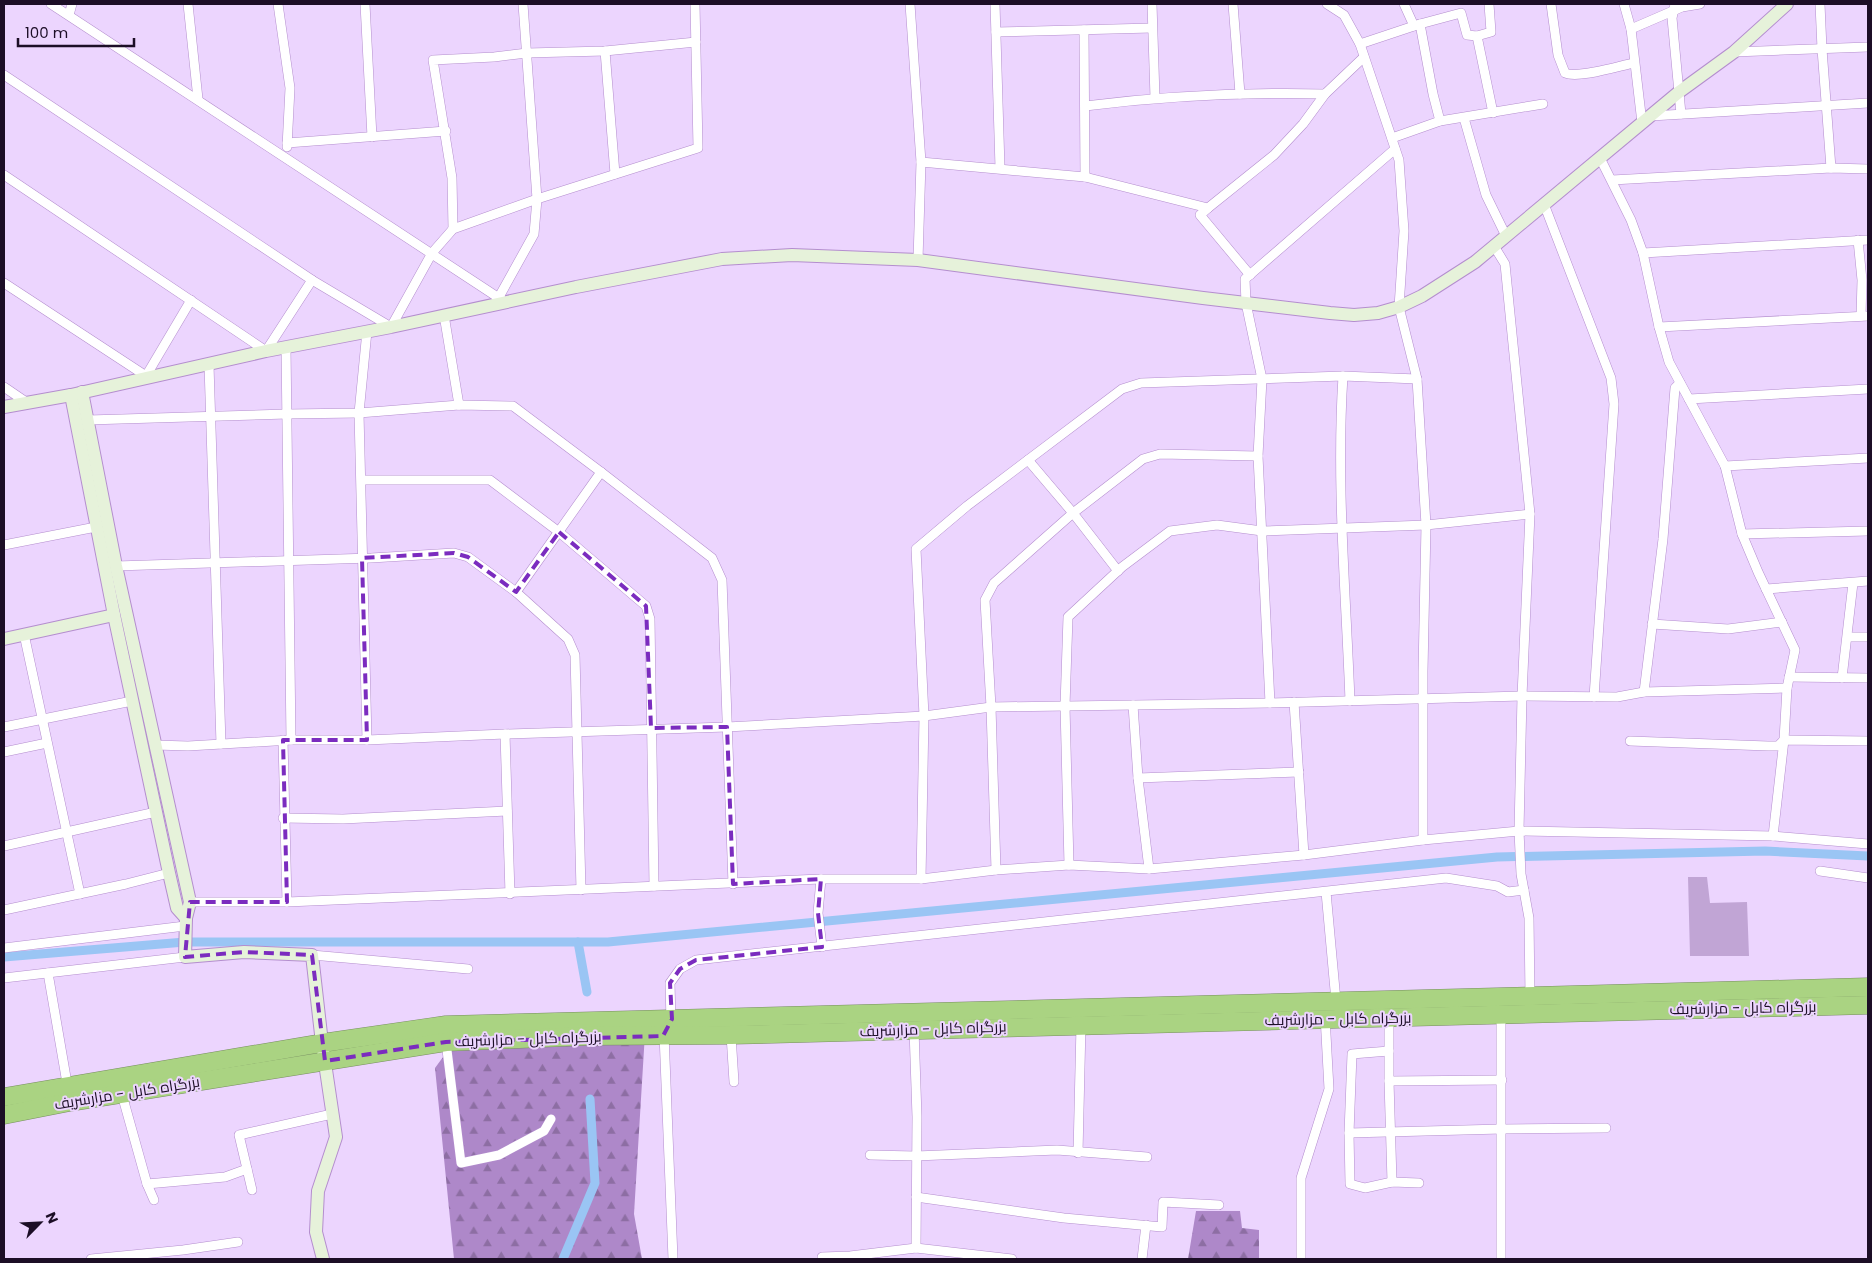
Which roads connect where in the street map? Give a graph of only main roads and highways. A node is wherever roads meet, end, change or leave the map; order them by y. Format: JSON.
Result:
{"nodes":[{"id":1,"x":1787,"y":4,"type":"edge"},
{"id":2,"x":77,"y":394,"type":"junction"},
{"id":3,"x":4,"y":407,"type":"edge"},
{"id":4,"x":114,"y":616,"type":"junction"},
{"id":5,"x":4,"y":639,"type":"edge"},
{"id":6,"x":185,"y":926,"type":"junction"},
{"id":7,"x":1868,"y":987,"type":"edge"},
{"id":8,"x":1868,"y":1005,"type":"edge"},
{"id":9,"x":1329,"y":1007,"type":"junction"},
{"id":10,"x":322,"y":1043,"type":"junction"},
{"id":11,"x":324,"y":1061,"type":"junction"},
{"id":12,"x":120,"y":1086,"type":"junction"},
{"id":13,"x":69,"y":1094,"type":"junction"},
{"id":14,"x":4,"y":1097,"type":"edge"},
{"id":15,"x":4,"y":1115,"type":"edge"},
{"id":16,"x":322,"y":1259,"type":"edge"}],
"edges":[{"from":1,"to":2,"type":"main road"},
{"from":2,"to":3,"type":"main road"},
{"from":2,"to":4,"type":"main road"},
{"from":2,"to":6,"type":"main road"},
{"from":4,"to":5,"type":"main road"},
{"from":4,"to":6,"type":"main road"},
{"from":6,"to":10,"type":"main road"},
{"from":7,"to":9,"type":"highway","name":"بزرگراه کابل - مزارشریف"},
{"from":8,"to":9,"type":"highway","name":"بزرگراه کابل - مزارشریف"},
{"from":9,"to":10,"type":"highway","name":"بزرگراه کابل - مزارشریف"},
{"from":9,"to":11,"type":"highway","name":"بزرگراه کابل - مزارشریف"},
{"from":10,"to":11,"type":"main road"},
{"from":10,"to":12,"type":"highway","name":"بزرگراه کابل - مزارشریف"},
{"from":11,"to":12,"type":"highway","name":"بزرگراه کابل - مزارشریف"},
{"from":11,"to":16,"type":"main road"},
{"from":12,"to":13,"type":"highway","name":"بزرگراه کابل - مزارشریف"},
{"from":13,"to":14,"type":"highway","name":"بزرگراه کابل - مزارشریف"},
{"from":13,"to":15,"type":"highway","name":"بزرگراه کابل - مزارشریف"}]}
